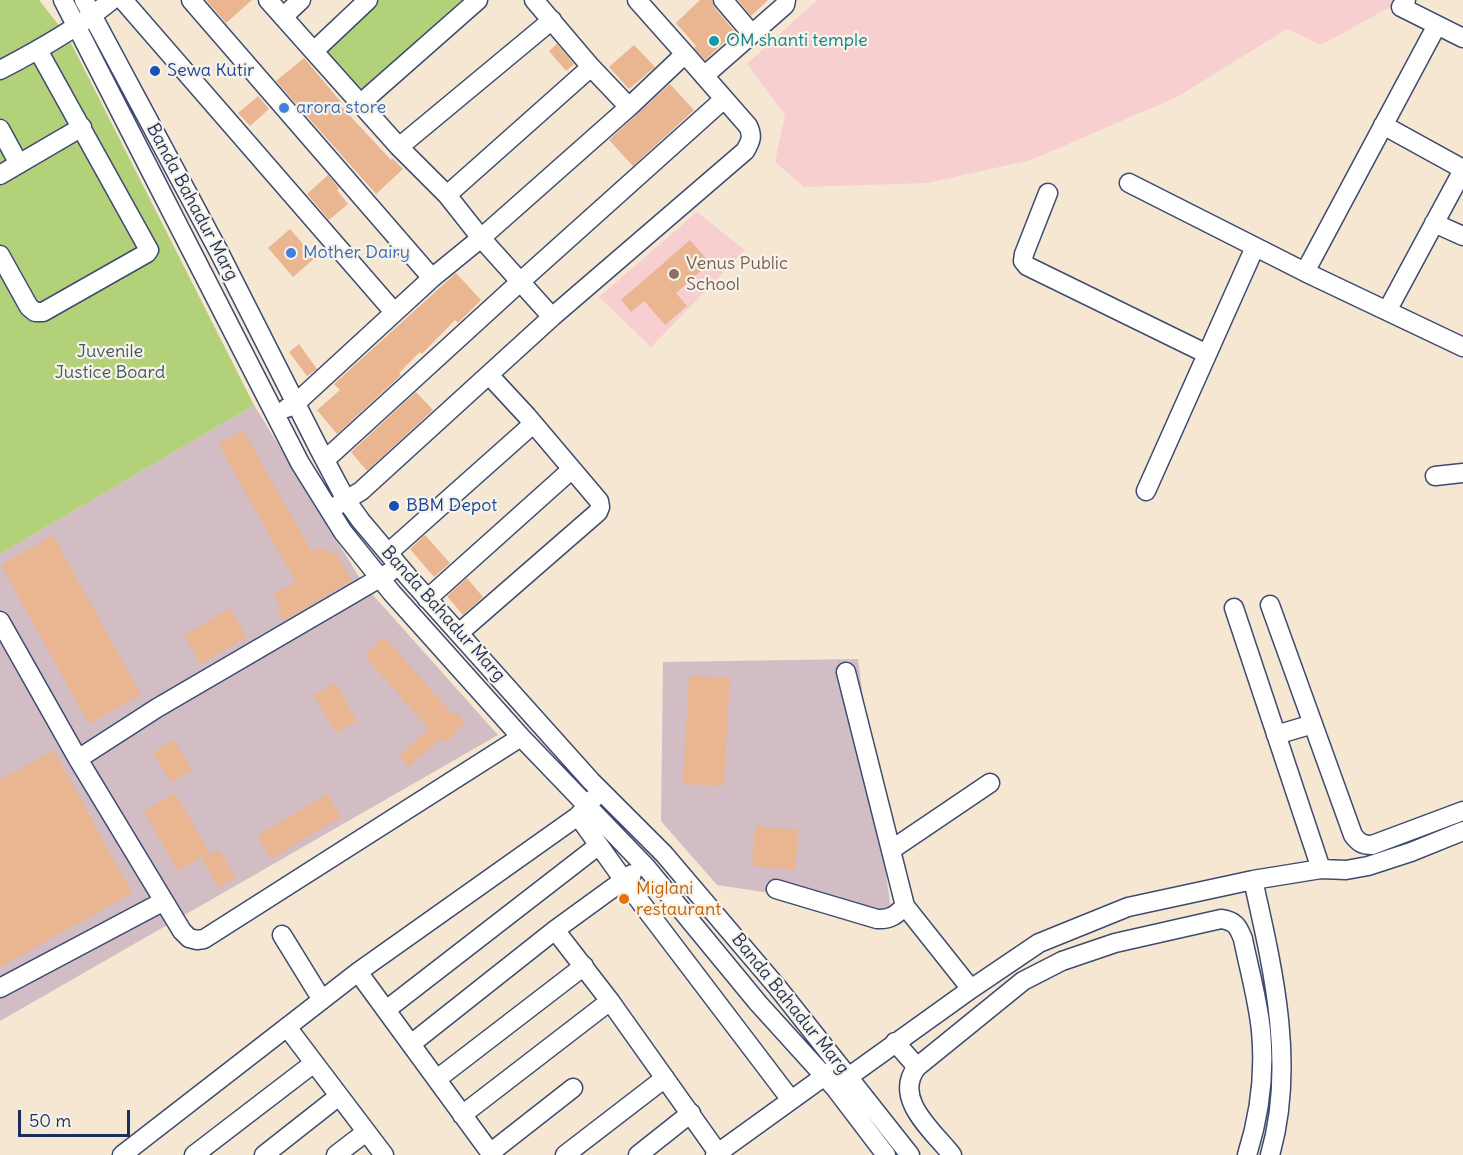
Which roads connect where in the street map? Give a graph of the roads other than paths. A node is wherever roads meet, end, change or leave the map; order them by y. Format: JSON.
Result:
{"nodes":[{"id":1,"x":63,"y":0,"type":"edge"},
{"id":2,"x":112,"y":0,"type":"edge"},
{"id":3,"x":123,"y":0,"type":"edge"},
{"id":4,"x":191,"y":0,"type":"edge"},
{"id":5,"x":268,"y":0,"type":"edge"},
{"id":6,"x":301,"y":0,"type":"edge"},
{"id":7,"x":368,"y":0,"type":"edge"},
{"id":8,"x":478,"y":0,"type":"edge"},
{"id":9,"x":534,"y":0,"type":"edge"},
{"id":10,"x":638,"y":0,"type":"edge"},
{"id":11,"x":723,"y":0,"type":"edge"},
{"id":12,"x":786,"y":0,"type":"edge"},
{"id":13,"x":1406,"y":0,"type":"edge"},
{"id":14,"x":88,"y":8,"type":"edge"},
{"id":15,"x":283,"y":17,"type":"junction"},
{"id":16,"x":552,"y":20,"type":"junction"},
{"id":17,"x":1437,"y":25,"type":"junction"},
{"id":18,"x":75,"y":26,"type":"junction"},
{"id":19,"x":752,"y":34,"type":"junction"},
{"id":20,"x":1463,"y":38,"type":"edge"},
{"id":21,"x":38,"y":50,"type":"junction"},
{"id":22,"x":314,"y":51,"type":"junction"},
{"id":23,"x":685,"y":54,"type":"junction"},
{"id":24,"x":591,"y":67,"type":"junction"},
{"id":25,"x":0,"y":70,"type":"edge"},
{"id":26,"x":704,"y":76,"type":"junction"},
{"id":27,"x":724,"y":99,"type":"junction"},
{"id":28,"x":360,"y":104,"type":"junction"},
{"id":29,"x":629,"y":106,"type":"junction"},
{"id":30,"x":1383,"y":125,"type":"junction"},
{"id":31,"x":82,"y":127,"type":"junction"},
{"id":32,"x":0,"y":129,"type":"edge"},
{"id":33,"x":399,"y":147,"type":"junction"},
{"id":34,"x":19,"y":164,"type":"junction"},
{"id":35,"x":1463,"y":170,"type":"edge"},
{"id":36,"x":0,"y":175,"type":"edge"},
{"id":37,"x":1129,"y":183,"type":"dead end"},
{"id":38,"x":1048,"y":194,"type":"dead end"},
{"id":39,"x":447,"y":195,"type":"junction"},
{"id":40,"x":1434,"y":223,"type":"junction"},
{"id":41,"x":1463,"y":236,"type":"edge"},
{"id":42,"x":481,"y":238,"type":"junction"},
{"id":43,"x":1255,"y":247,"type":"junction"},
{"id":44,"x":0,"y":255,"type":"edge"},
{"id":45,"x":1305,"y":272,"type":"junction"},
{"id":46,"x":432,"y":278,"type":"junction"},
{"id":47,"x":520,"y":282,"type":"junction"},
{"id":48,"x":1387,"y":311,"type":"junction"},
{"id":49,"x":394,"y":312,"type":"junction"},
{"id":50,"x":552,"y":317,"type":"junction"},
{"id":51,"x":1463,"y":347,"type":"edge"},
{"id":52,"x":1208,"y":354,"type":"junction"},
{"id":53,"x":489,"y":375,"type":"junction"},
{"id":54,"x":296,"y":403,"type":"junction"},
{"id":55,"x":276,"y":415,"type":"junction"},
{"id":56,"x":533,"y":424,"type":"junction"},
{"id":57,"x":325,"y":460,"type":"junction"},
{"id":58,"x":571,"y":470,"type":"junction"},
{"id":59,"x":1463,"y":473,"type":"edge"},
{"id":60,"x":1436,"y":476,"type":"dead end"},
{"id":61,"x":1146,"y":491,"type":"dead end"},
{"id":62,"x":346,"y":500,"type":"junction"},
{"id":63,"x":329,"y":510,"type":"junction"},
{"id":64,"x":399,"y":566,"type":"junction"},
{"id":65,"x":380,"y":578,"type":"junction"},
{"id":66,"x":392,"y":593,"type":"junction"},
{"id":67,"x":427,"y":598,"type":"junction"},
{"id":68,"x":1270,"y":605,"type":"dead end"},
{"id":69,"x":1234,"y":608,"type":"dead end"},
{"id":70,"x":0,"y":621,"type":"edge"},
{"id":71,"x":459,"y":633,"type":"junction"},
{"id":72,"x":846,"y":672,"type":"dead end"},
{"id":73,"x":1313,"y":724,"type":"junction"},
{"id":74,"x":1276,"y":735,"type":"junction"},
{"id":75,"x":522,"y":737,"type":"junction"},
{"id":76,"x":78,"y":759,"type":"junction"},
{"id":77,"x":990,"y":783,"type":"dead end"},
{"id":78,"x":601,"y":792,"type":"junction"},
{"id":79,"x":582,"y":811,"type":"junction"},
{"id":80,"x":1463,"y":811,"type":"edge"},
{"id":81,"x":1463,"y":831,"type":"edge"},
{"id":82,"x":599,"y":845,"type":"junction"},
{"id":83,"x":891,"y":850,"type":"junction"},
{"id":84,"x":664,"y":854,"type":"junction"},
{"id":85,"x":646,"y":867,"type":"junction"},
{"id":86,"x":1321,"y":869,"type":"junction"},
{"id":87,"x":623,"y":879,"type":"junction"},
{"id":88,"x":1253,"y":880,"type":"junction"},
{"id":89,"x":776,"y":889,"type":"dead end"},
{"id":90,"x":164,"y":901,"type":"junction"},
{"id":91,"x":905,"y":906,"type":"junction"},
{"id":92,"x":555,"y":930,"type":"junction"},
{"id":93,"x":282,"y":935,"type":"dead end"},
{"id":94,"x":584,"y":966,"type":"junction"},
{"id":95,"x":358,"y":972,"type":"junction"},
{"id":96,"x":0,"y":988,"type":"edge"},
{"id":97,"x":971,"y":989,"type":"junction"},
{"id":98,"x":322,"y":1000,"type":"junction"},
{"id":99,"x":610,"y":1001,"type":"junction"},
{"id":100,"x":386,"y":1010,"type":"junction"},
{"id":101,"x":286,"y":1027,"type":"junction"},
{"id":102,"x":896,"y":1042,"type":"junction"},
{"id":103,"x":411,"y":1044,"type":"junction"},
{"id":104,"x":314,"y":1063,"type":"junction"},
{"id":105,"x":917,"y":1067,"type":"junction"},
{"id":106,"x":837,"y":1076,"type":"junction"},
{"id":107,"x":665,"y":1078,"type":"junction"},
{"id":108,"x":437,"y":1079,"type":"junction"},
{"id":109,"x":573,"y":1088,"type":"dead end"},
{"id":110,"x":339,"y":1096,"type":"junction"},
{"id":111,"x":791,"y":1100,"type":"junction"},
{"id":112,"x":691,"y":1113,"type":"junction"},
{"id":113,"x":462,"y":1115,"type":"junction"},
{"id":114,"x":366,"y":1132,"type":"junction"},
{"id":115,"x":491,"y":1154,"type":"edge"},
{"id":116,"x":717,"y":1154,"type":"edge"},
{"id":117,"x":122,"y":1155,"type":"edge"},
{"id":118,"x":194,"y":1155,"type":"edge"},
{"id":119,"x":264,"y":1155,"type":"edge"},
{"id":120,"x":336,"y":1155,"type":"edge"},
{"id":121,"x":384,"y":1155,"type":"edge"},
{"id":122,"x":565,"y":1155,"type":"edge"},
{"id":123,"x":638,"y":1155,"type":"edge"},
{"id":124,"x":886,"y":1155,"type":"edge"},
{"id":125,"x":910,"y":1155,"type":"edge"},
{"id":126,"x":952,"y":1155,"type":"edge"},
{"id":127,"x":1247,"y":1155,"type":"edge"},
{"id":128,"x":1270,"y":1155,"type":"edge"}],
"edges":[{"from":1,"to":18,"type":"street","name":"Banda Bahadur Marg"},
{"from":2,"to":14,"type":"street"},
{"from":3,"to":49,"type":"street"},
{"from":4,"to":46,"type":"street"},
{"from":5,"to":15,"type":"street"},
{"from":6,"to":15,"type":"street"},
{"from":7,"to":22,"type":"street"},
{"from":8,"to":28,"type":"street"},
{"from":9,"to":16,"type":"street"},
{"from":10,"to":23,"type":"street"},
{"from":11,"to":19,"type":"street"},
{"from":12,"to":19,"type":"street"},
{"from":13,"to":17,"type":"street"},
{"from":14,"to":18,"type":"street"},
{"from":14,"to":54,"type":"street","name":"Banda Bahadur Marg"},
{"from":15,"to":22,"type":"street"},
{"from":16,"to":24,"type":"street"},
{"from":16,"to":33,"type":"street"},
{"from":17,"to":20,"type":"street"},
{"from":17,"to":30,"type":"street"},
{"from":18,"to":21,"type":"street"},
{"from":18,"to":55,"type":"street","name":"Banda Bahadur Marg"},
{"from":19,"to":26,"type":"street"},
{"from":21,"to":25,"type":"street"},
{"from":21,"to":31,"type":"street"},
{"from":22,"to":28,"type":"street"},
{"from":23,"to":26,"type":"street"},
{"from":23,"to":29,"type":"street"},
{"from":24,"to":29,"type":"street"},
{"from":24,"to":39,"type":"street"},
{"from":26,"to":27,"type":"street"},
{"from":27,"to":47,"type":"street"},
{"from":27,"to":50,"type":"street"},
{"from":28,"to":33,"type":"street"},
{"from":29,"to":42,"type":"street"},
{"from":30,"to":35,"type":"street"},
{"from":30,"to":45,"type":"street"},
{"from":31,"to":34,"type":"street"},
{"from":31,"to":44,"type":"street"},
{"from":32,"to":34,"type":"street"},
{"from":33,"to":39,"type":"street"},
{"from":34,"to":36,"type":"street"},
{"from":35,"to":40,"type":"street"},
{"from":37,"to":43,"type":"street"},
{"from":38,"to":52,"type":"street"},
{"from":39,"to":42,"type":"street"},
{"from":40,"to":41,"type":"street"},
{"from":40,"to":48,"type":"street"},
{"from":42,"to":46,"type":"street"},
{"from":42,"to":47,"type":"street"},
{"from":43,"to":45,"type":"street"},
{"from":43,"to":52,"type":"street"},
{"from":45,"to":48,"type":"street"},
{"from":46,"to":49,"type":"street"},
{"from":47,"to":50,"type":"street"},
{"from":47,"to":57,"type":"street"},
{"from":48,"to":51,"type":"street"},
{"from":49,"to":54,"type":"street"},
{"from":50,"to":53,"type":"street"},
{"from":52,"to":61,"type":"street"},
{"from":53,"to":56,"type":"street"},
{"from":53,"to":62,"type":"street"},
{"from":54,"to":55,"type":"street"},
{"from":54,"to":57,"type":"street","name":"Banda Bahadur Marg"},
{"from":55,"to":63,"type":"street","name":"Banda Bahadur Marg"},
{"from":56,"to":58,"type":"street"},
{"from":56,"to":64,"type":"street"},
{"from":57,"to":62,"type":"street","name":"Banda Bahadur Marg"},
{"from":58,"to":67,"type":"street"},
{"from":58,"to":71,"type":"street"},
{"from":59,"to":60,"type":"street"},
{"from":62,"to":63,"type":"street"},
{"from":62,"to":64,"type":"street","name":"Banda Bahadur Marg"},
{"from":63,"to":65,"type":"street","name":"Banda Bahadur Marg"},
{"from":64,"to":65,"type":"street"},
{"from":64,"to":66,"type":"street"},
{"from":64,"to":67,"type":"street","name":"Banda Bahadur Marg"},
{"from":65,"to":66,"type":"street","name":"Banda Bahadur Marg"},
{"from":65,"to":76,"type":"street"},
{"from":66,"to":75,"type":"street","name":"Banda Bahadur Marg"},
{"from":67,"to":71,"type":"street","name":"Banda Bahadur Marg"},
{"from":68,"to":73,"type":"street"},
{"from":69,"to":74,"type":"street"},
{"from":70,"to":76,"type":"street"},
{"from":71,"to":78,"type":"street","name":"Banda Bahadur Marg"},
{"from":72,"to":83,"type":"street"},
{"from":73,"to":74,"type":"street"},
{"from":73,"to":80,"type":"street"},
{"from":74,"to":86,"type":"street"},
{"from":75,"to":79,"type":"street","name":"Banda Bahadur Marg"},
{"from":75,"to":90,"type":"street"},
{"from":76,"to":90,"type":"street"},
{"from":77,"to":83,"type":"street"},
{"from":78,"to":79,"type":"street"},
{"from":78,"to":84,"type":"street","name":"Banda Bahadur Marg"},
{"from":79,"to":82,"type":"street"},
{"from":79,"to":85,"type":"street","name":"Banda Bahadur Marg"},
{"from":79,"to":95,"type":"street"},
{"from":81,"to":86,"type":"street"},
{"from":82,"to":87,"type":"street"},
{"from":82,"to":100,"type":"street"},
{"from":83,"to":91,"type":"street"},
{"from":84,"to":85,"type":"street"},
{"from":84,"to":106,"type":"street","name":"Banda Bahadur Marg"},
{"from":85,"to":87,"type":"street"},
{"from":85,"to":106,"type":"street","name":"Banda Bahadur Marg"},
{"from":86,"to":88,"type":"street"},
{"from":87,"to":92,"type":"street"},
{"from":87,"to":111,"type":"street"},
{"from":88,"to":97,"type":"street"},
{"from":88,"to":128,"type":"street"},
{"from":89,"to":91,"type":"street"},
{"from":90,"to":96,"type":"street"},
{"from":91,"to":97,"type":"street"},
{"from":92,"to":94,"type":"street"},
{"from":92,"to":103,"type":"street"},
{"from":93,"to":98,"type":"street"},
{"from":94,"to":99,"type":"street"},
{"from":94,"to":108,"type":"street"},
{"from":95,"to":98,"type":"street"},
{"from":95,"to":100,"type":"street"},
{"from":97,"to":102,"type":"street"},
{"from":98,"to":101,"type":"street"},
{"from":99,"to":107,"type":"street"},
{"from":99,"to":113,"type":"street"},
{"from":100,"to":103,"type":"street"},
{"from":101,"to":104,"type":"street"},
{"from":101,"to":117,"type":"street"},
{"from":102,"to":105,"type":"street"},
{"from":102,"to":106,"type":"street"},
{"from":103,"to":108,"type":"street"},
{"from":104,"to":110,"type":"street"},
{"from":104,"to":118,"type":"street"},
{"from":105,"to":126,"type":"street"},
{"from":105,"to":127,"type":"street"},
{"from":106,"to":111,"type":"street"},
{"from":106,"to":124,"type":"street","name":"Banda Bahadur Marg"},
{"from":106,"to":125,"type":"street","name":"Banda Bahadur Marg"},
{"from":107,"to":112,"type":"street"},
{"from":107,"to":122,"type":"street"},
{"from":108,"to":113,"type":"street"},
{"from":109,"to":115,"type":"street"},
{"from":110,"to":114,"type":"street"},
{"from":110,"to":119,"type":"street"},
{"from":111,"to":116,"type":"street"},
{"from":112,"to":116,"type":"street"},
{"from":112,"to":123,"type":"street"},
{"from":113,"to":115,"type":"street"},
{"from":114,"to":120,"type":"street"},
{"from":114,"to":121,"type":"street"}]}
